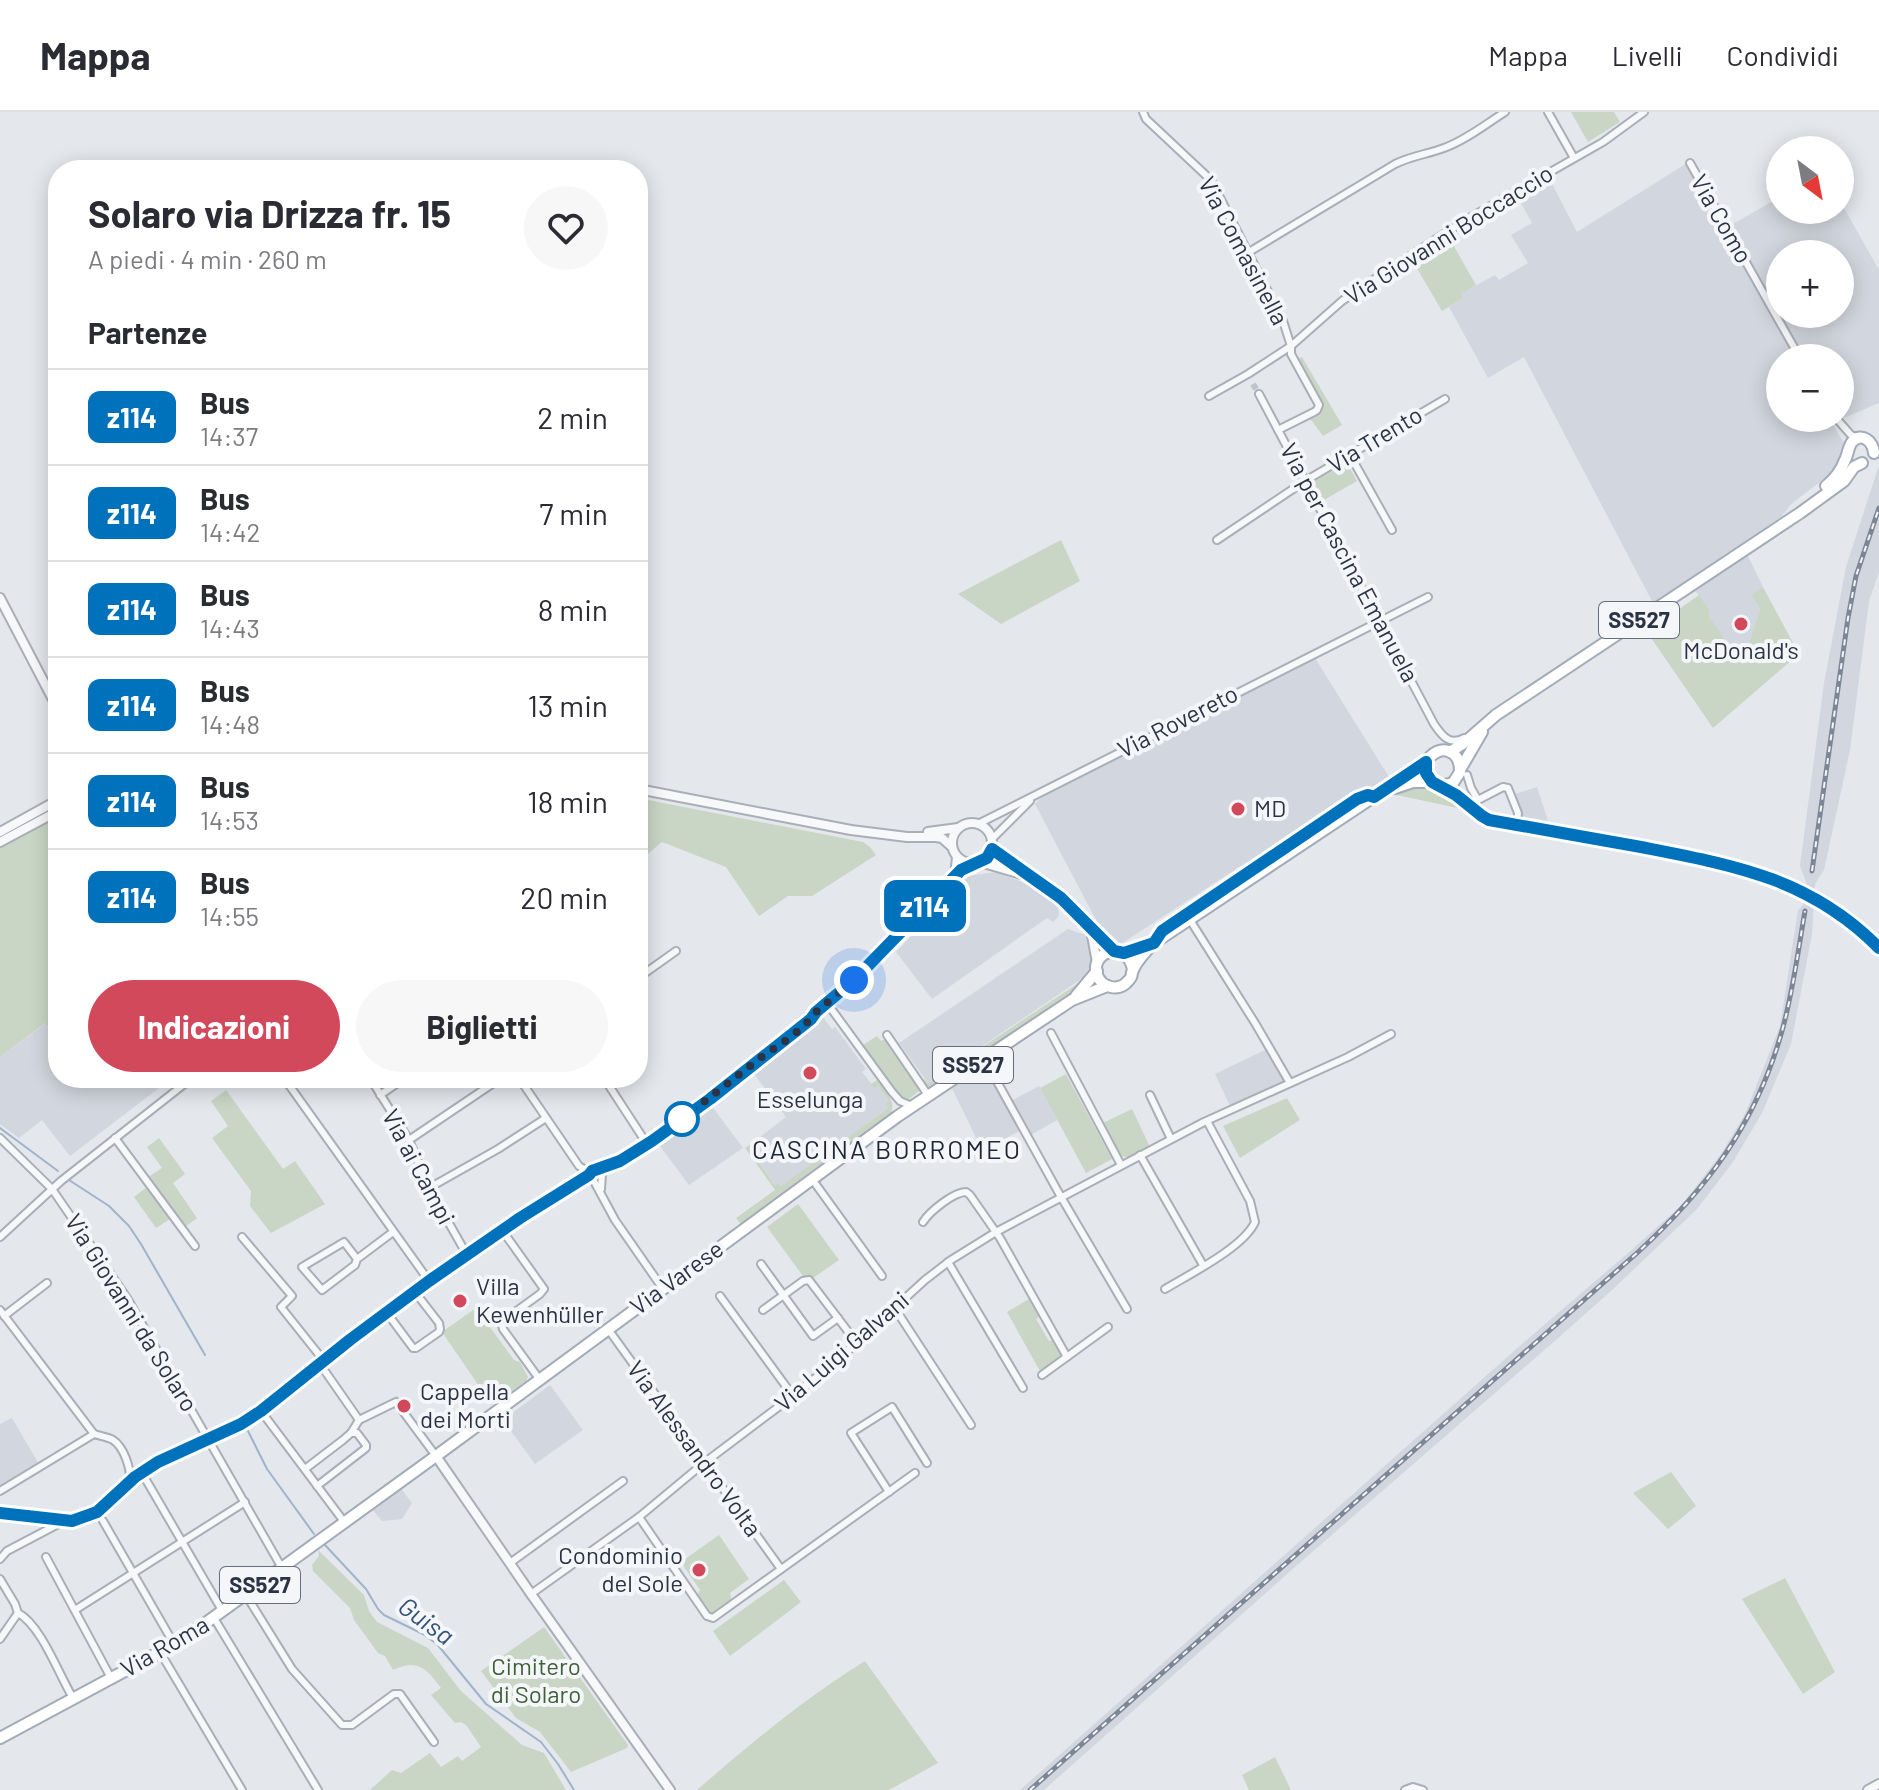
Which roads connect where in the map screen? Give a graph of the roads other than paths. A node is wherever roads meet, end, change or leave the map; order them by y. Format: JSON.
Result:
{"nodes":[{"id":1,"x":1143,"y":112,"type":"edge"},
{"id":2,"x":1505,"y":112,"type":"edge"},
{"id":3,"x":1548,"y":112,"type":"edge"},
{"id":4,"x":1644,"y":112,"type":"edge"},
{"id":5,"x":1574,"y":158,"type":"junction"},
{"id":6,"x":1690,"y":163,"type":"dead end"},
{"id":7,"x":1249,"y":252,"type":"junction"},
{"id":8,"x":1792,"y":344,"type":"edge"},
{"id":9,"x":1291,"y":346,"type":"junction"},
{"id":10,"x":1248,"y":374,"type":"junction"},
{"id":11,"x":1253,"y":384,"type":"tunnel mouth"},
{"id":12,"x":1259,"y":394,"type":"tunnel mouth"},
{"id":13,"x":1209,"y":396,"type":"dead end"},
{"id":14,"x":1445,"y":399,"type":"dead end"},
{"id":15,"x":1278,"y":430,"type":"junction"},
{"id":16,"x":1843,"y":432,"type":"edge"},
{"id":17,"x":1848,"y":432,"type":"edge"},
{"id":18,"x":1879,"y":436,"type":"edge"},
{"id":19,"x":1864,"y":438,"type":"junction"},
{"id":20,"x":1849,"y":448,"type":"junction"},
{"id":21,"x":1876,"y":450,"type":"edge"},
{"id":22,"x":1350,"y":455,"type":"junction"},
{"id":23,"x":1862,"y":463,"type":"junction"},
{"id":24,"x":1305,"y":481,"type":"junction"},
{"id":25,"x":1782,"y":524,"type":"junction"},
{"id":26,"x":1392,"y":530,"type":"dead end"},
{"id":27,"x":1217,"y":540,"type":"dead end"},
{"id":28,"x":1428,"y":597,"type":"dead end"},
{"id":29,"x":0,"y":598,"type":"edge"},
{"id":30,"x":1379,"y":621,"type":"junction"},
{"id":31,"x":48,"y":689,"type":"edge"},
{"id":32,"x":1496,"y":715,"type":"junction"},
{"id":33,"x":1477,"y":731,"type":"junction"},
{"id":34,"x":1439,"y":732,"type":"junction"},
{"id":35,"x":1445,"y":751,"type":"junction"},
{"id":36,"x":1426,"y":762,"type":"junction"},
{"id":37,"x":1462,"y":772,"type":"junction"},
{"id":38,"x":1436,"y":784,"type":"junction"},
{"id":39,"x":648,"y":791,"type":"edge"},
{"id":40,"x":1035,"y":796,"type":"junction"},
{"id":41,"x":1374,"y":797,"type":"junction"},
{"id":42,"x":1468,"y":804,"type":"junction"},
{"id":43,"x":48,"y":806,"type":"edge"},
{"id":44,"x":48,"y":816,"type":"edge"},
{"id":45,"x":978,"y":824,"type":"junction"},
{"id":46,"x":1517,"y":824,"type":"junction"},
{"id":47,"x":959,"y":828,"type":"junction"},
{"id":48,"x":0,"y":832,"type":"edge"},
{"id":49,"x":882,"y":834,"type":"junction"},
{"id":50,"x":992,"y":839,"type":"junction"},
{"id":51,"x":0,"y":842,"type":"edge"},
{"id":52,"x":951,"y":846,"type":"junction"},
{"id":53,"x":992,"y":849,"type":"junction"},
{"id":54,"x":956,"y":857,"type":"junction"},
{"id":55,"x":976,"y":863,"type":"junction"},
{"id":56,"x":954,"y":876,"type":"junction"},
{"id":57,"x":1033,"y":878,"type":"junction"},
{"id":58,"x":1190,"y":920,"type":"junction"},
{"id":59,"x":1091,"y":929,"type":"junction"},
{"id":60,"x":1154,"y":943,"type":"junction"},
{"id":61,"x":1879,"y":948,"type":"edge"},
{"id":62,"x":676,"y":951,"type":"dead end"},
{"id":63,"x":1119,"y":952,"type":"junction"},
{"id":64,"x":1097,"y":968,"type":"junction"},
{"id":65,"x":1133,"y":970,"type":"junction"},
{"id":66,"x":648,"y":971,"type":"edge"},
{"id":67,"x":1107,"y":986,"type":"junction"},
{"id":68,"x":1072,"y":1000,"type":"junction"},
{"id":69,"x":827,"y":1003,"type":"junction"},
{"id":70,"x":1051,"y":1033,"type":"dead end"},
{"id":71,"x":1391,"y":1034,"type":"dead end"},
{"id":72,"x":887,"y":1035,"type":"dead end"},
{"id":73,"x":984,"y":1057,"type":"junction"},
{"id":74,"x":1290,"y":1083,"type":"junction"},
{"id":75,"x":179,"y":1088,"type":"edge"},
{"id":76,"x":291,"y":1088,"type":"edge"},
{"id":77,"x":376,"y":1088,"type":"edge"},
{"id":78,"x":390,"y":1088,"type":"edge"},
{"id":79,"x":486,"y":1088,"type":"edge"},
{"id":80,"x":526,"y":1088,"type":"edge"},
{"id":81,"x":611,"y":1088,"type":"edge"},
{"id":82,"x":892,"y":1092,"type":"junction"},
{"id":83,"x":380,"y":1095,"type":"junction"},
{"id":84,"x":928,"y":1095,"type":"junction"},
{"id":85,"x":1150,"y":1095,"type":"dead end"},
{"id":86,"x":912,"y":1106,"type":"junction"},
{"id":87,"x":898,"y":1116,"type":"junction"},
{"id":88,"x":546,"y":1118,"type":"junction"},
{"id":89,"x":1207,"y":1121,"type":"junction"},
{"id":90,"x":0,"y":1138,"type":"edge"},
{"id":91,"x":115,"y":1138,"type":"junction"},
{"id":92,"x":1171,"y":1139,"type":"junction"},
{"id":93,"x":409,"y":1140,"type":"junction"},
{"id":94,"x":647,"y":1144,"type":"junction"},
{"id":95,"x":1140,"y":1155,"type":"junction"},
{"id":96,"x":1121,"y":1165,"type":"junction"},
{"id":97,"x":595,"y":1177,"type":"junction"},
{"id":98,"x":810,"y":1181,"type":"junction"},
{"id":99,"x":429,"y":1188,"type":"junction"},
{"id":100,"x":52,"y":1189,"type":"junction"},
{"id":101,"x":1061,"y":1197,"type":"junction"},
{"id":102,"x":0,"y":1222,"type":"edge"},
{"id":103,"x":923,"y":1222,"type":"dead end"},
{"id":104,"x":8,"y":1230,"type":"junction"},
{"id":105,"x":502,"y":1230,"type":"junction"},
{"id":106,"x":393,"y":1232,"type":"junction"},
{"id":107,"x":996,"y":1232,"type":"junction"},
{"id":108,"x":0,"y":1237,"type":"edge"},
{"id":109,"x":242,"y":1237,"type":"dead end"},
{"id":110,"x":195,"y":1246,"type":"dead end"},
{"id":111,"x":467,"y":1255,"type":"junction"},
{"id":112,"x":357,"y":1259,"type":"junction"},
{"id":113,"x":948,"y":1262,"type":"junction"},
{"id":114,"x":761,"y":1264,"type":"dead end"},
{"id":115,"x":1203,"y":1265,"type":"junction"},
{"id":116,"x":882,"y":1276,"type":"dead end"},
{"id":117,"x":429,"y":1281,"type":"junction"},
{"id":118,"x":47,"y":1283,"type":"dead end"},
{"id":119,"x":663,"y":1289,"type":"junction"},
{"id":120,"x":1165,"y":1289,"type":"dead end"},
{"id":121,"x":415,"y":1292,"type":"junction"},
{"id":122,"x":783,"y":1295,"type":"junction"},
{"id":123,"x":720,"y":1296,"type":"dead end"},
{"id":124,"x":894,"y":1307,"type":"junction"},
{"id":125,"x":1127,"y":1309,"type":"dead end"},
{"id":126,"x":763,"y":1310,"type":"dead end"},
{"id":127,"x":2,"y":1313,"type":"edge"},
{"id":128,"x":387,"y":1313,"type":"junction"},
{"id":129,"x":838,"y":1318,"type":"junction"},
{"id":130,"x":1108,"y":1327,"type":"dead end"},
{"id":131,"x":608,"y":1329,"type":"junction"},
{"id":132,"x":856,"y":1342,"type":"junction"},
{"id":133,"x":1067,"y":1357,"type":"junction"},
{"id":134,"x":322,"y":1362,"type":"junction"},
{"id":135,"x":1042,"y":1375,"type":"dead end"},
{"id":136,"x":540,"y":1380,"type":"junction"},
{"id":137,"x":1023,"y":1388,"type":"dead end"},
{"id":138,"x":793,"y":1396,"type":"junction"},
{"id":139,"x":261,"y":1411,"type":"junction"},
{"id":140,"x":359,"y":1420,"type":"junction"},
{"id":141,"x":971,"y":1425,"type":"dead end"},
{"id":142,"x":351,"y":1433,"type":"junction"},
{"id":143,"x":94,"y":1434,"type":"junction"},
{"id":144,"x":208,"y":1439,"type":"junction"},
{"id":145,"x":436,"y":1456,"type":"junction"},
{"id":146,"x":704,"y":1463,"type":"junction"},
{"id":147,"x":927,"y":1463,"type":"dead end"},
{"id":148,"x":130,"y":1467,"type":"junction"},
{"id":149,"x":305,"y":1469,"type":"junction"},
{"id":150,"x":915,"y":1473,"type":"dead end"},
{"id":151,"x":140,"y":1474,"type":"junction"},
{"id":152,"x":130,"y":1481,"type":"junction"},
{"id":153,"x":623,"y":1481,"type":"dead end"},
{"id":154,"x":317,"y":1486,"type":"junction"},
{"id":155,"x":0,"y":1491,"type":"edge"},
{"id":156,"x":889,"y":1492,"type":"junction"},
{"id":157,"x":245,"y":1502,"type":"junction"},
{"id":158,"x":0,"y":1513,"type":"edge"},
{"id":159,"x":639,"y":1517,"type":"junction"},
{"id":160,"x":63,"y":1521,"type":"junction"},
{"id":161,"x":103,"y":1521,"type":"dead end"},
{"id":162,"x":345,"y":1523,"type":"junction"},
{"id":163,"x":182,"y":1542,"type":"junction"},
{"id":164,"x":46,"y":1557,"type":"dead end"},
{"id":165,"x":0,"y":1559,"type":"edge"},
{"id":166,"x":510,"y":1563,"type":"junction"},
{"id":167,"x":282,"y":1568,"type":"junction"},
{"id":168,"x":781,"y":1569,"type":"junction"},
{"id":169,"x":133,"y":1573,"type":"junction"},
{"id":170,"x":0,"y":1579,"type":"edge"},
{"id":171,"x":531,"y":1594,"type":"junction"},
{"id":172,"x":246,"y":1595,"type":"junction"},
{"id":173,"x":75,"y":1610,"type":"junction"},
{"id":174,"x":18,"y":1613,"type":"junction"},
{"id":175,"x":218,"y":1615,"type":"junction"},
{"id":176,"x":0,"y":1639,"type":"edge"},
{"id":177,"x":174,"y":1644,"type":"junction"},
{"id":178,"x":160,"y":1652,"type":"junction"},
{"id":179,"x":111,"y":1678,"type":"junction"},
{"id":180,"x":73,"y":1698,"type":"junction"},
{"id":181,"x":0,"y":1738,"type":"edge"},
{"id":182,"x":434,"y":1742,"type":"dead end"},
{"id":183,"x":1879,"y":1784,"type":"edge"},
{"id":184,"x":1420,"y":1789,"type":"edge"},
{"id":185,"x":242,"y":1790,"type":"edge"},
{"id":186,"x":318,"y":1790,"type":"edge"},
{"id":187,"x":670,"y":1790,"type":"edge"},
{"id":188,"x":1405,"y":1790,"type":"edge"},
{"id":189,"x":1868,"y":1790,"type":"edge"}],
"edges":[{"from":1,"to":7,"type":"street","name":"Via Comasinella"},
{"from":2,"to":7,"type":"street"},
{"from":3,"to":5,"type":"street","name":"Via Giovanni Boccaccio"},
{"from":4,"to":5,"type":"street","name":"Via Giovanni Boccaccio"},
{"from":5,"to":9,"type":"street","name":"Via Giovanni Boccaccio"},
{"from":6,"to":8,"type":"street","name":"Via Como"},
{"from":7,"to":9,"type":"street","name":"Via Comasinella"},
{"from":9,"to":10,"type":"street","name":"Via Giovanni Boccaccio"},
{"from":9,"to":15,"type":"street","name":"Via Comasinella"},
{"from":10,"to":11,"type":"street"},
{"from":10,"to":13,"type":"street","name":"Via Giovanni Boccaccio"},
{"from":12,"to":15,"type":"street","name":"Via per Cascina Emanuela"},
{"from":14,"to":22,"type":"street","name":"Via Trento"},
{"from":15,"to":24,"type":"street","name":"Via per Cascina Emanuela"},
{"from":16,"to":20,"type":"street"},
{"from":17,"to":19,"type":"street"},
{"from":18,"to":19,"type":"main road"},
{"from":19,"to":20,"type":"main road"},
{"from":19,"to":21,"type":"main road"},
{"from":20,"to":23,"type":"main road"},
{"from":20,"to":25,"type":"main road","number":"SS527"},
{"from":21,"to":23,"type":"main road"},
{"from":22,"to":24,"type":"street","name":"Via Trento"},
{"from":22,"to":26,"type":"street"},
{"from":23,"to":25,"type":"main road","number":"SS527"},
{"from":24,"to":27,"type":"street","name":"Via Trento"},
{"from":24,"to":30,"type":"street","name":"Via per Cascina Emanuela"},
{"from":25,"to":32,"type":"main road","number":"SS527"},
{"from":28,"to":30,"type":"street","name":"Via Rovereto"},
{"from":29,"to":31,"type":"street"},
{"from":30,"to":34,"type":"street","name":"Via per Cascina Emanuela"},
{"from":30,"to":40,"type":"street","name":"Via Rovereto"},
{"from":32,"to":33,"type":"main road","number":"SS527"},
{"from":32,"to":37,"type":"main road","number":"SS527"},
{"from":33,"to":34,"type":"street"},
{"from":33,"to":35,"type":"main road","number":"SS527"},
{"from":34,"to":35,"type":"street","name":"Via per Cascina Emanuela"},
{"from":35,"to":36,"type":"main road","number":"SS527"},
{"from":35,"to":37,"type":"main road"},
{"from":36,"to":38,"type":"main road"},
{"from":36,"to":41,"type":"main road","number":"SS527"},
{"from":37,"to":38,"type":"main road","number":"SS527"},
{"from":37,"to":42,"type":"main road"},
{"from":37,"to":46,"type":"street"},
{"from":38,"to":41,"type":"main road","number":"SS527"},
{"from":38,"to":42,"type":"main road"},
{"from":39,"to":49,"type":"street"},
{"from":40,"to":45,"type":"street","name":"Via Rovereto"},
{"from":40,"to":50,"type":"street"},
{"from":41,"to":58,"type":"main road","number":"SS527"},
{"from":41,"to":60,"type":"street"},
{"from":42,"to":46,"type":"main road"},
{"from":43,"to":48,"type":"street"},
{"from":44,"to":51,"type":"street"},
{"from":45,"to":47,"type":"street"},
{"from":45,"to":50,"type":"street"},
{"from":46,"to":61,"type":"main road"},
{"from":47,"to":49,"type":"street"},
{"from":47,"to":52,"type":"street"},
{"from":49,"to":52,"type":"street"},
{"from":50,"to":53,"type":"street"},
{"from":52,"to":54,"type":"street"},
{"from":53,"to":55,"type":"street"},
{"from":53,"to":57,"type":"street"},
{"from":54,"to":55,"type":"street"},
{"from":54,"to":56,"type":"street"},
{"from":55,"to":56,"type":"street"},
{"from":55,"to":57,"type":"street"},
{"from":56,"to":69,"type":"street"},
{"from":57,"to":59,"type":"street"},
{"from":58,"to":60,"type":"main road","number":"SS527"},
{"from":58,"to":74,"type":"street"},
{"from":59,"to":63,"type":"street"},
{"from":59,"to":64,"type":"street"},
{"from":60,"to":63,"type":"main road","number":"SS527"},
{"from":60,"to":65,"type":"main road","number":"SS527"},
{"from":62,"to":66,"type":"street"},
{"from":63,"to":64,"type":"main road","number":"SS527"},
{"from":63,"to":65,"type":"main road"},
{"from":64,"to":67,"type":"main road"},
{"from":64,"to":68,"type":"main road","name":"Via Varese","number":"SS527"},
{"from":65,"to":67,"type":"main road","number":"SS527"},
{"from":67,"to":68,"type":"main road","name":"Via Varese","number":"SS527"},
{"from":68,"to":73,"type":"main road","name":"Via Varese","number":"SS527"},
{"from":69,"to":82,"type":"street"},
{"from":69,"to":94,"type":"street"},
{"from":70,"to":96,"type":"street"},
{"from":71,"to":74,"type":"street","name":"Via Luigi Galvani"},
{"from":72,"to":84,"type":"street"},
{"from":73,"to":84,"type":"main road","name":"Via Varese","number":"SS527"},
{"from":73,"to":101,"type":"street"},
{"from":74,"to":89,"type":"street","name":"Via Luigi Galvani"},
{"from":75,"to":91,"type":"street"},
{"from":76,"to":106,"type":"street"},
{"from":77,"to":83,"type":"street","name":"Via ai Campi"},
{"from":78,"to":83,"type":"street"},
{"from":79,"to":93,"type":"street"},
{"from":80,"to":88,"type":"street"},
{"from":81,"to":94,"type":"street"},
{"from":82,"to":86,"type":"street"},
{"from":82,"to":87,"type":"street"},
{"from":83,"to":93,"type":"street","name":"Via ai Campi"},
{"from":84,"to":86,"type":"main road","name":"Via Varese","number":"SS527"},
{"from":85,"to":92,"type":"street"},
{"from":86,"to":87,"type":"main road","name":"Via Varese","number":"SS527"},
{"from":87,"to":98,"type":"main road","name":"Via Varese","number":"SS527"},
{"from":88,"to":97,"type":"street"},
{"from":88,"to":99,"type":"street"},
{"from":89,"to":92,"type":"street","name":"Via Luigi Galvani"},
{"from":89,"to":115,"type":"street"},
{"from":90,"to":100,"type":"street","name":"Via Giovanni da Solaro"},
{"from":91,"to":100,"type":"street"},
{"from":91,"to":110,"type":"street"},
{"from":92,"to":95,"type":"street","name":"Via Luigi Galvani"},
{"from":93,"to":99,"type":"street","name":"Via ai Campi"},
{"from":94,"to":97,"type":"street"},
{"from":95,"to":96,"type":"street","name":"Via Luigi Galvani"},
{"from":95,"to":115,"type":"street"},
{"from":96,"to":101,"type":"street","name":"Via Luigi Galvani"},
{"from":97,"to":105,"type":"street"},
{"from":97,"to":119,"type":"street"},
{"from":98,"to":116,"type":"street"},
{"from":98,"to":119,"type":"main road","name":"Via Varese","number":"SS527"},
{"from":99,"to":111,"type":"street","name":"Via ai Campi"},
{"from":100,"to":104,"type":"street"},
{"from":100,"to":144,"type":"street","name":"Via Giovanni da Solaro"},
{"from":101,"to":107,"type":"street","name":"Via Luigi Galvani"},
{"from":101,"to":125,"type":"street"},
{"from":102,"to":104,"type":"street"},
{"from":103,"to":107,"type":"street"},
{"from":104,"to":108,"type":"street"},
{"from":105,"to":111,"type":"street"},
{"from":105,"to":136,"type":"street"},
{"from":106,"to":112,"type":"street"},
{"from":106,"to":117,"type":"street"},
{"from":107,"to":113,"type":"street","name":"Via Luigi Galvani"},
{"from":107,"to":133,"type":"street"},
{"from":109,"to":134,"type":"street"},
{"from":111,"to":117,"type":"street"},
{"from":112,"to":112,"type":"street"},
{"from":113,"to":124,"type":"street","name":"Via Luigi Galvani"},
{"from":113,"to":137,"type":"street"},
{"from":114,"to":122,"type":"street"},
{"from":115,"to":120,"type":"street"},
{"from":117,"to":121,"type":"street"},
{"from":118,"to":127,"type":"street"},
{"from":119,"to":131,"type":"main road","name":"Via Varese","number":"SS527"},
{"from":121,"to":128,"type":"street"},
{"from":121,"to":128,"type":"street"},
{"from":122,"to":126,"type":"street"},
{"from":122,"to":129,"type":"street"},
{"from":122,"to":129,"type":"street"},
{"from":123,"to":138,"type":"street"},
{"from":124,"to":132,"type":"street","name":"Via Luigi Galvani"},
{"from":124,"to":141,"type":"street"},
{"from":127,"to":143,"type":"street"},
{"from":128,"to":134,"type":"street"},
{"from":129,"to":132,"type":"street"},
{"from":130,"to":133,"type":"street"},
{"from":131,"to":136,"type":"main road","name":"Via Varese","number":"SS527"},
{"from":131,"to":146,"type":"street","name":"Via Alessandro Volta"},
{"from":132,"to":138,"type":"street","name":"Via Luigi Galvani"},
{"from":133,"to":135,"type":"street"},
{"from":134,"to":139,"type":"street"},
{"from":134,"to":140,"type":"street"},
{"from":136,"to":145,"type":"main road","name":"Via Varese","number":"SS527"},
{"from":138,"to":146,"type":"street","name":"Via Luigi Galvani"},
{"from":139,"to":144,"type":"street"},
{"from":139,"to":149,"type":"street"},
{"from":140,"to":142,"type":"street"},
{"from":140,"to":145,"type":"street"},
{"from":142,"to":149,"type":"street"},
{"from":142,"to":154,"type":"street"},
{"from":143,"to":148,"type":"street"},
{"from":143,"to":155,"type":"street"},
{"from":144,"to":151,"type":"street"},
{"from":144,"to":157,"type":"street","name":"Via Giovanni da Solaro"},
{"from":145,"to":162,"type":"main road","name":"Via Roma","number":"SS527"},
{"from":145,"to":166,"type":"street"},
{"from":146,"to":159,"type":"street","name":"Via Luigi Galvani"},
{"from":146,"to":168,"type":"street","name":"Via Alessandro Volta"},
{"from":147,"to":156,"type":"street"},
{"from":148,"to":151,"type":"street"},
{"from":148,"to":152,"type":"street"},
{"from":149,"to":154,"type":"street"},
{"from":150,"to":156,"type":"street"},
{"from":151,"to":152,"type":"street"},
{"from":151,"to":163,"type":"street"},
{"from":152,"to":160,"type":"street"},
{"from":153,"to":166,"type":"street"},
{"from":154,"to":162,"type":"street"},
{"from":156,"to":168,"type":"street"},
{"from":157,"to":163,"type":"street"},
{"from":157,"to":167,"type":"street","name":"Via Giovanni da Solaro"},
{"from":158,"to":160,"type":"street"},
{"from":159,"to":168,"type":"street"},
{"from":159,"to":171,"type":"street","name":"Via Luigi Galvani"},
{"from":160,"to":165,"type":"street"},
{"from":161,"to":169,"type":"street"},
{"from":162,"to":167,"type":"main road","name":"Via Roma","number":"SS527"},
{"from":163,"to":169,"type":"street"},
{"from":163,"to":175,"type":"street"},
{"from":164,"to":173,"type":"street"},
{"from":166,"to":171,"type":"street"},
{"from":167,"to":172,"type":"main road","name":"Via Roma","number":"SS527"},
{"from":169,"to":173,"type":"street"},
{"from":169,"to":177,"type":"street"},
{"from":170,"to":174,"type":"street"},
{"from":171,"to":187,"type":"street"},
{"from":172,"to":175,"type":"main road","name":"Via Roma","number":"SS527"},
{"from":172,"to":182,"type":"street"},
{"from":173,"to":179,"type":"street"},
{"from":174,"to":176,"type":"street"},
{"from":174,"to":180,"type":"street"},
{"from":175,"to":177,"type":"main road","name":"Via Roma","number":"SS527"},
{"from":175,"to":186,"type":"street"},
{"from":177,"to":178,"type":"main road","name":"Via Roma","number":"SS527"},
{"from":178,"to":179,"type":"main road","name":"Via Roma","number":"SS527"},
{"from":178,"to":185,"type":"street"},
{"from":179,"to":180,"type":"main road","name":"Via Roma","number":"SS527"},
{"from":180,"to":181,"type":"main road","name":"Via Roma","number":"SS527"},
{"from":183,"to":189,"type":"street"},
{"from":184,"to":188,"type":"street"}]}
